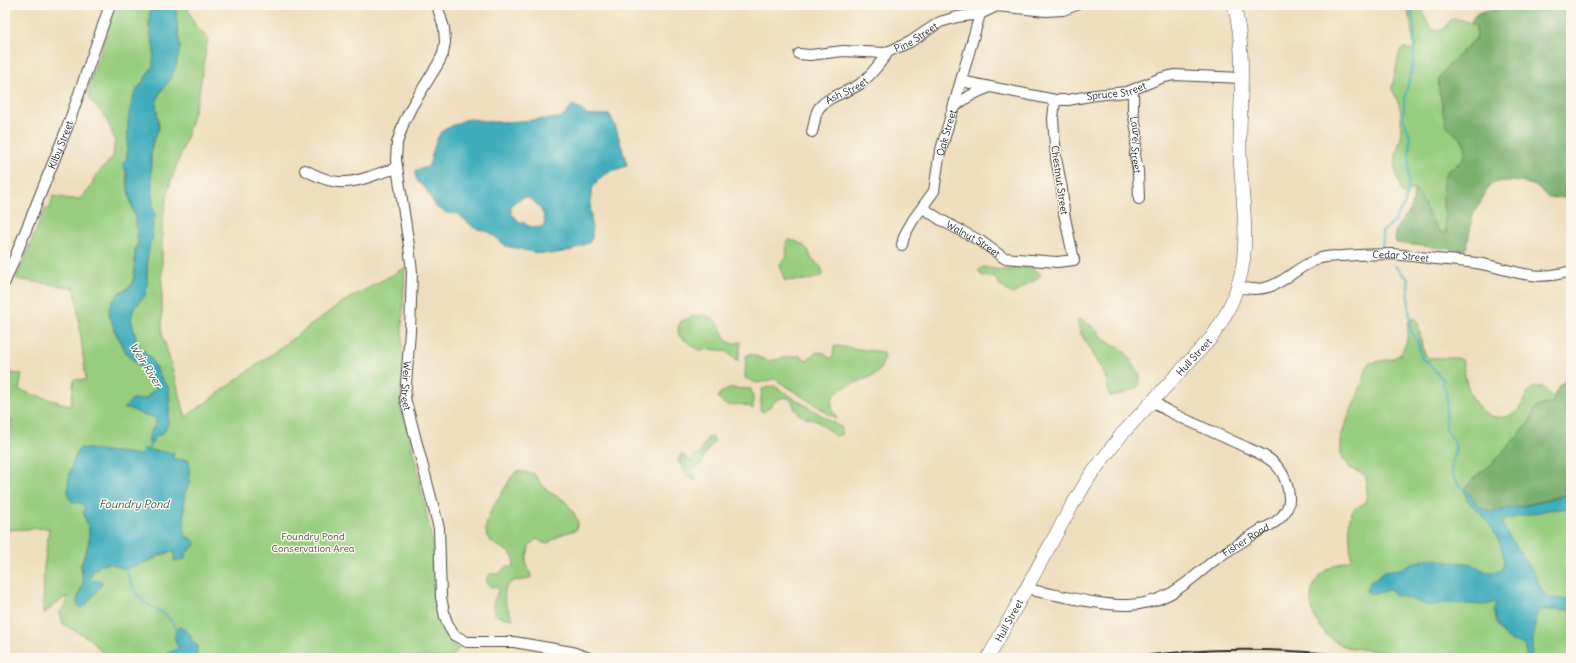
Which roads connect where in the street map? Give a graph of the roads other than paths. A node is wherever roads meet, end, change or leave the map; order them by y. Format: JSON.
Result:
{"nodes":[{"id":1,"x":110,"y":5,"type":"edge"},
{"id":2,"x":437,"y":5,"type":"edge"},
{"id":3,"x":1076,"y":5,"type":"edge"},
{"id":4,"x":1234,"y":5,"type":"edge"},
{"id":5,"x":980,"y":14,"type":"junction"},
{"id":6,"x":889,"y":51,"type":"junction"},
{"id":7,"x":799,"y":54,"type":"dead end"},
{"id":8,"x":1242,"y":78,"type":"junction"},
{"id":9,"x":961,"y":81,"type":"junction"},
{"id":10,"x":990,"y":87,"type":"junction"},
{"id":11,"x":1133,"y":90,"type":"junction"},
{"id":12,"x":1055,"y":100,"type":"junction"},
{"id":13,"x":951,"y":111,"type":"junction"},
{"id":14,"x":812,"y":132,"type":"dead end"},
{"id":15,"x":397,"y":169,"type":"junction"},
{"id":16,"x":305,"y":170,"type":"dead end"},
{"id":17,"x":1139,"y":199,"type":"dead end"},
{"id":18,"x":923,"y":208,"type":"junction"},
{"id":19,"x":902,"y":245,"type":"dead end"},
{"id":20,"x":1074,"y":260,"type":"joint"},
{"id":21,"x":1571,"y":271,"type":"edge"},
{"id":22,"x":5,"y":282,"type":"edge"},
{"id":23,"x":1237,"y":287,"type":"junction"},
{"id":24,"x":1153,"y":401,"type":"junction"},
{"id":25,"x":1027,"y":587,"type":"junction"},
{"id":26,"x":589,"y":658,"type":"edge"},
{"id":27,"x":988,"y":658,"type":"edge"}],
"edges":[{"from":1,"to":22,"type":"street","name":"Kilby Street"},
{"from":2,"to":15,"type":"street","name":"Weir Street"},
{"from":3,"to":5,"type":"street","name":"Pine Street"},
{"from":4,"to":8,"type":"main road","name":"Hull Street"},
{"from":5,"to":6,"type":"street","name":"Pine Street"},
{"from":5,"to":9,"type":"street","name":"Oak Street"},
{"from":6,"to":7,"type":"street","name":"Pine Street"},
{"from":6,"to":14,"type":"street","name":"Ash Street"},
{"from":8,"to":11,"type":"street","name":"Spruce Street"},
{"from":8,"to":23,"type":"main road","name":"Hull Street"},
{"from":9,"to":10,"type":"street","name":"Spruce Street"},
{"from":9,"to":13,"type":"street","name":"Oak Street"},
{"from":10,"to":12,"type":"street","name":"Spruce Street"},
{"from":10,"to":13,"type":"street"},
{"from":11,"to":12,"type":"street","name":"Spruce Street"},
{"from":11,"to":17,"type":"street","name":"Laurel Street"},
{"from":12,"to":20,"type":"street","name":"Chestnut Street"},
{"from":13,"to":18,"type":"street","name":"Oak Street"},
{"from":15,"to":16,"type":"street"},
{"from":15,"to":26,"type":"street","name":"Weir Street"},
{"from":18,"to":19,"type":"street","name":"Oak Street"},
{"from":18,"to":20,"type":"street","name":"Walnut Street"},
{"from":21,"to":23,"type":"street","name":"Cedar Street"},
{"from":23,"to":24,"type":"main road","name":"Hull Street"},
{"from":24,"to":25,"type":"main road","name":"Hull Street"},
{"from":24,"to":25,"type":"street","name":"Fisher Road"},
{"from":25,"to":27,"type":"main road","name":"Hull Street"}]}
